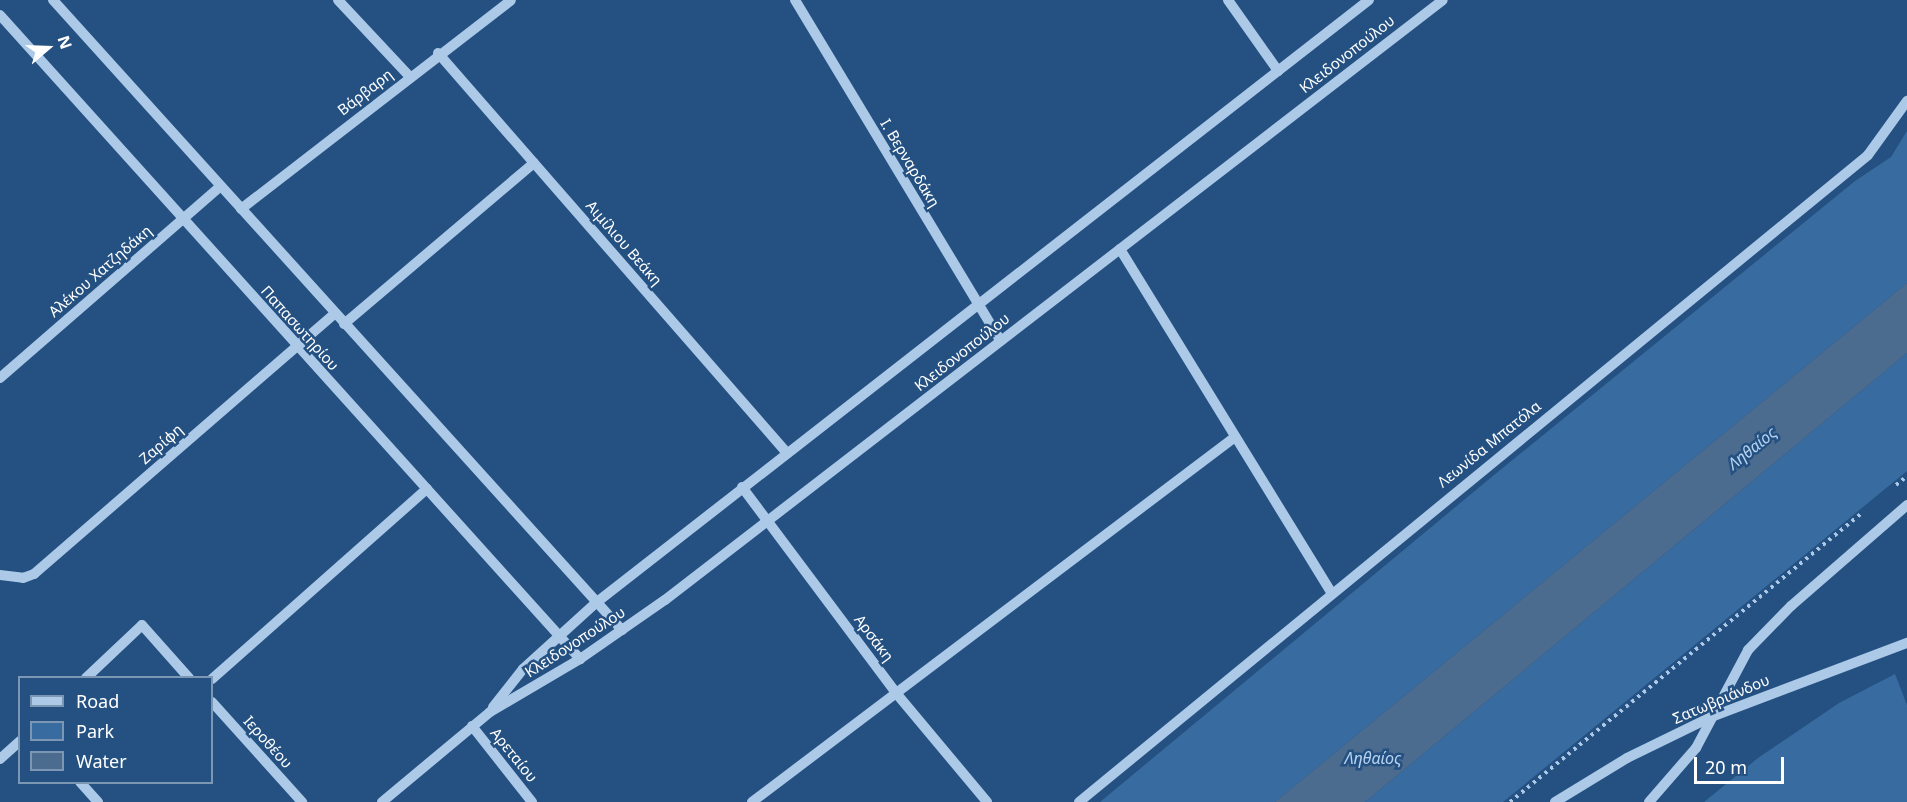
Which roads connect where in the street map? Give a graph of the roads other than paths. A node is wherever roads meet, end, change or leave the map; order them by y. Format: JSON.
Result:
{"nodes":[{"id":1,"x":52,"y":0,"type":"edge"},
{"id":2,"x":338,"y":0,"type":"edge"},
{"id":3,"x":510,"y":0,"type":"edge"},
{"id":4,"x":795,"y":0,"type":"edge"},
{"id":5,"x":1228,"y":0,"type":"edge"},
{"id":6,"x":1369,"y":0,"type":"edge"},
{"id":7,"x":1443,"y":0,"type":"edge"},
{"id":8,"x":0,"y":15,"type":"edge"},
{"id":9,"x":438,"y":53,"type":"junction"},
{"id":10,"x":1278,"y":71,"type":"junction"},
{"id":11,"x":409,"y":76,"type":"junction"},
{"id":12,"x":1907,"y":100,"type":"edge"},
{"id":13,"x":534,"y":163,"type":"junction"},
{"id":14,"x":220,"y":187,"type":"junction"},
{"id":15,"x":240,"y":209,"type":"junction"},
{"id":16,"x":183,"y":219,"type":"junction"},
{"id":17,"x":1119,"y":249,"type":"junction"},
{"id":18,"x":977,"y":303,"type":"junction"},
{"id":19,"x":335,"y":313,"type":"junction"},
{"id":20,"x":344,"y":324,"type":"junction"},
{"id":21,"x":1001,"y":341,"type":"junction"},
{"id":22,"x":297,"y":346,"type":"junction"},
{"id":23,"x":0,"y":378,"type":"edge"},
{"id":24,"x":1235,"y":436,"type":"junction"},
{"id":25,"x":787,"y":453,"type":"junction"},
{"id":26,"x":742,"y":487,"type":"junction"},
{"id":27,"x":427,"y":489,"type":"junction"},
{"id":28,"x":1907,"y":505,"type":"edge"},
{"id":29,"x":768,"y":521,"type":"junction"},
{"id":30,"x":0,"y":575,"type":"edge"},
{"id":31,"x":1332,"y":593,"type":"junction"},
{"id":32,"x":597,"y":602,"type":"junction"},
{"id":33,"x":622,"y":630,"type":"junction"},
{"id":34,"x":558,"y":635,"type":"junction"},
{"id":35,"x":1907,"y":642,"type":"edge"},
{"id":36,"x":580,"y":659,"type":"junction"},
{"id":37,"x":88,"y":676,"type":"edge"},
{"id":38,"x":187,"y":676,"type":"edge"},
{"id":39,"x":213,"y":678,"type":"edge"},
{"id":40,"x":896,"y":693,"type":"junction"},
{"id":41,"x":213,"y":703,"type":"edge"},
{"id":42,"x":490,"y":712,"type":"junction"},
{"id":43,"x":1711,"y":717,"type":"junction"},
{"id":44,"x":472,"y":726,"type":"junction"},
{"id":45,"x":18,"y":743,"type":"edge"},
{"id":46,"x":0,"y":759,"type":"edge"},
{"id":47,"x":81,"y":784,"type":"edge"},
{"id":48,"x":98,"y":802,"type":"edge"},
{"id":49,"x":302,"y":802,"type":"edge"},
{"id":50,"x":382,"y":802,"type":"edge"},
{"id":51,"x":532,"y":802,"type":"edge"},
{"id":52,"x":752,"y":802,"type":"edge"},
{"id":53,"x":987,"y":802,"type":"edge"},
{"id":54,"x":1080,"y":802,"type":"edge"},
{"id":55,"x":1555,"y":802,"type":"edge"},
{"id":56,"x":1649,"y":802,"type":"edge"}],
"edges":[{"from":1,"to":14,"type":"street"},
{"from":2,"to":11,"type":"street"},
{"from":3,"to":9,"type":"street","name":"Βάρβαρη"},
{"from":4,"to":18,"type":"street","name":"Ι. Βερναρδάκη"},
{"from":5,"to":10,"type":"street"},
{"from":6,"to":10,"type":"street","name":"Κλειδονοπούλου"},
{"from":7,"to":17,"type":"street","name":"Κλειδονοπούλου"},
{"from":8,"to":16,"type":"street","name":"Παπασωτηρίου"},
{"from":9,"to":11,"type":"street","name":"Βάρβαρη"},
{"from":9,"to":13,"type":"street","name":"Αιμίλιου Βεάκη"},
{"from":10,"to":18,"type":"street","name":"Κλειδονοπούλου"},
{"from":11,"to":15,"type":"street","name":"Βάρβαρη"},
{"from":12,"to":31,"type":"street","name":"Λεωνίδα Μπατόλα"},
{"from":13,"to":20,"type":"street"},
{"from":13,"to":25,"type":"street","name":"Αιμίλιου Βεάκη"},
{"from":14,"to":15,"type":"street"},
{"from":14,"to":16,"type":"street","name":"Αλέκου Χατζηδάκη"},
{"from":15,"to":19,"type":"street"},
{"from":16,"to":22,"type":"street","name":"Παπασωτηρίου"},
{"from":16,"to":23,"type":"street","name":"Αλέκου Χατζηδάκη"},
{"from":17,"to":21,"type":"street","name":"Κλειδονοπούλου"},
{"from":17,"to":24,"type":"street"},
{"from":18,"to":21,"type":"street","name":"Ι. Βερναρδάκη"},
{"from":18,"to":25,"type":"street","name":"Κλειδονοπούλου"},
{"from":19,"to":20,"type":"street"},
{"from":19,"to":22,"type":"street","name":"Ζαρίφη"},
{"from":20,"to":32,"type":"street"},
{"from":21,"to":29,"type":"street","name":"Κλειδονοπούλου"},
{"from":22,"to":27,"type":"street","name":"Παπασωτηρίου"},
{"from":22,"to":30,"type":"street","name":"Ζαρίφη"},
{"from":24,"to":31,"type":"street"},
{"from":24,"to":40,"type":"street"},
{"from":25,"to":26,"type":"street","name":"Κλειδονοπούλου"},
{"from":26,"to":29,"type":"street","name":"Αρσάκη"},
{"from":26,"to":32,"type":"street","name":"Κλειδονοπούλου"},
{"from":27,"to":34,"type":"street","name":"Παπασωτηρίου"},
{"from":27,"to":39,"type":"street"},
{"from":28,"to":43,"type":"street"},
{"from":29,"to":33,"type":"street","name":"Κλειδονοπούλου"},
{"from":29,"to":40,"type":"street","name":"Αρσάκη"},
{"from":31,"to":54,"type":"street","name":"Λεωνίδα Μπατόλα"},
{"from":32,"to":33,"type":"street"},
{"from":32,"to":34,"type":"street","name":"Κλειδονοπούλου"},
{"from":33,"to":36,"type":"street","name":"Κλειδονοπούλου"},
{"from":34,"to":36,"type":"street","name":"Παπασωτηρίου"},
{"from":34,"to":42,"type":"street","name":"Κλειδονοπούλου"},
{"from":35,"to":43,"type":"street","name":"Σατωβριάνδου"},
{"from":36,"to":42,"type":"street","name":"Κλειδονοπούλου"},
{"from":37,"to":38,"type":"street"},
{"from":40,"to":52,"type":"street"},
{"from":40,"to":53,"type":"street","name":"Αρσάκη"},
{"from":41,"to":49,"type":"street","name":"Ιεροθέου"},
{"from":42,"to":44,"type":"street","name":"Κλειδονοπούλου"},
{"from":43,"to":55,"type":"street","name":"Σατωβριάνδου"},
{"from":43,"to":56,"type":"street"},
{"from":44,"to":50,"type":"street","name":"Κλειδονοπούλου"},
{"from":44,"to":51,"type":"street","name":"Αρεταίου"},
{"from":45,"to":46,"type":"street"},
{"from":47,"to":48,"type":"street"}]}
